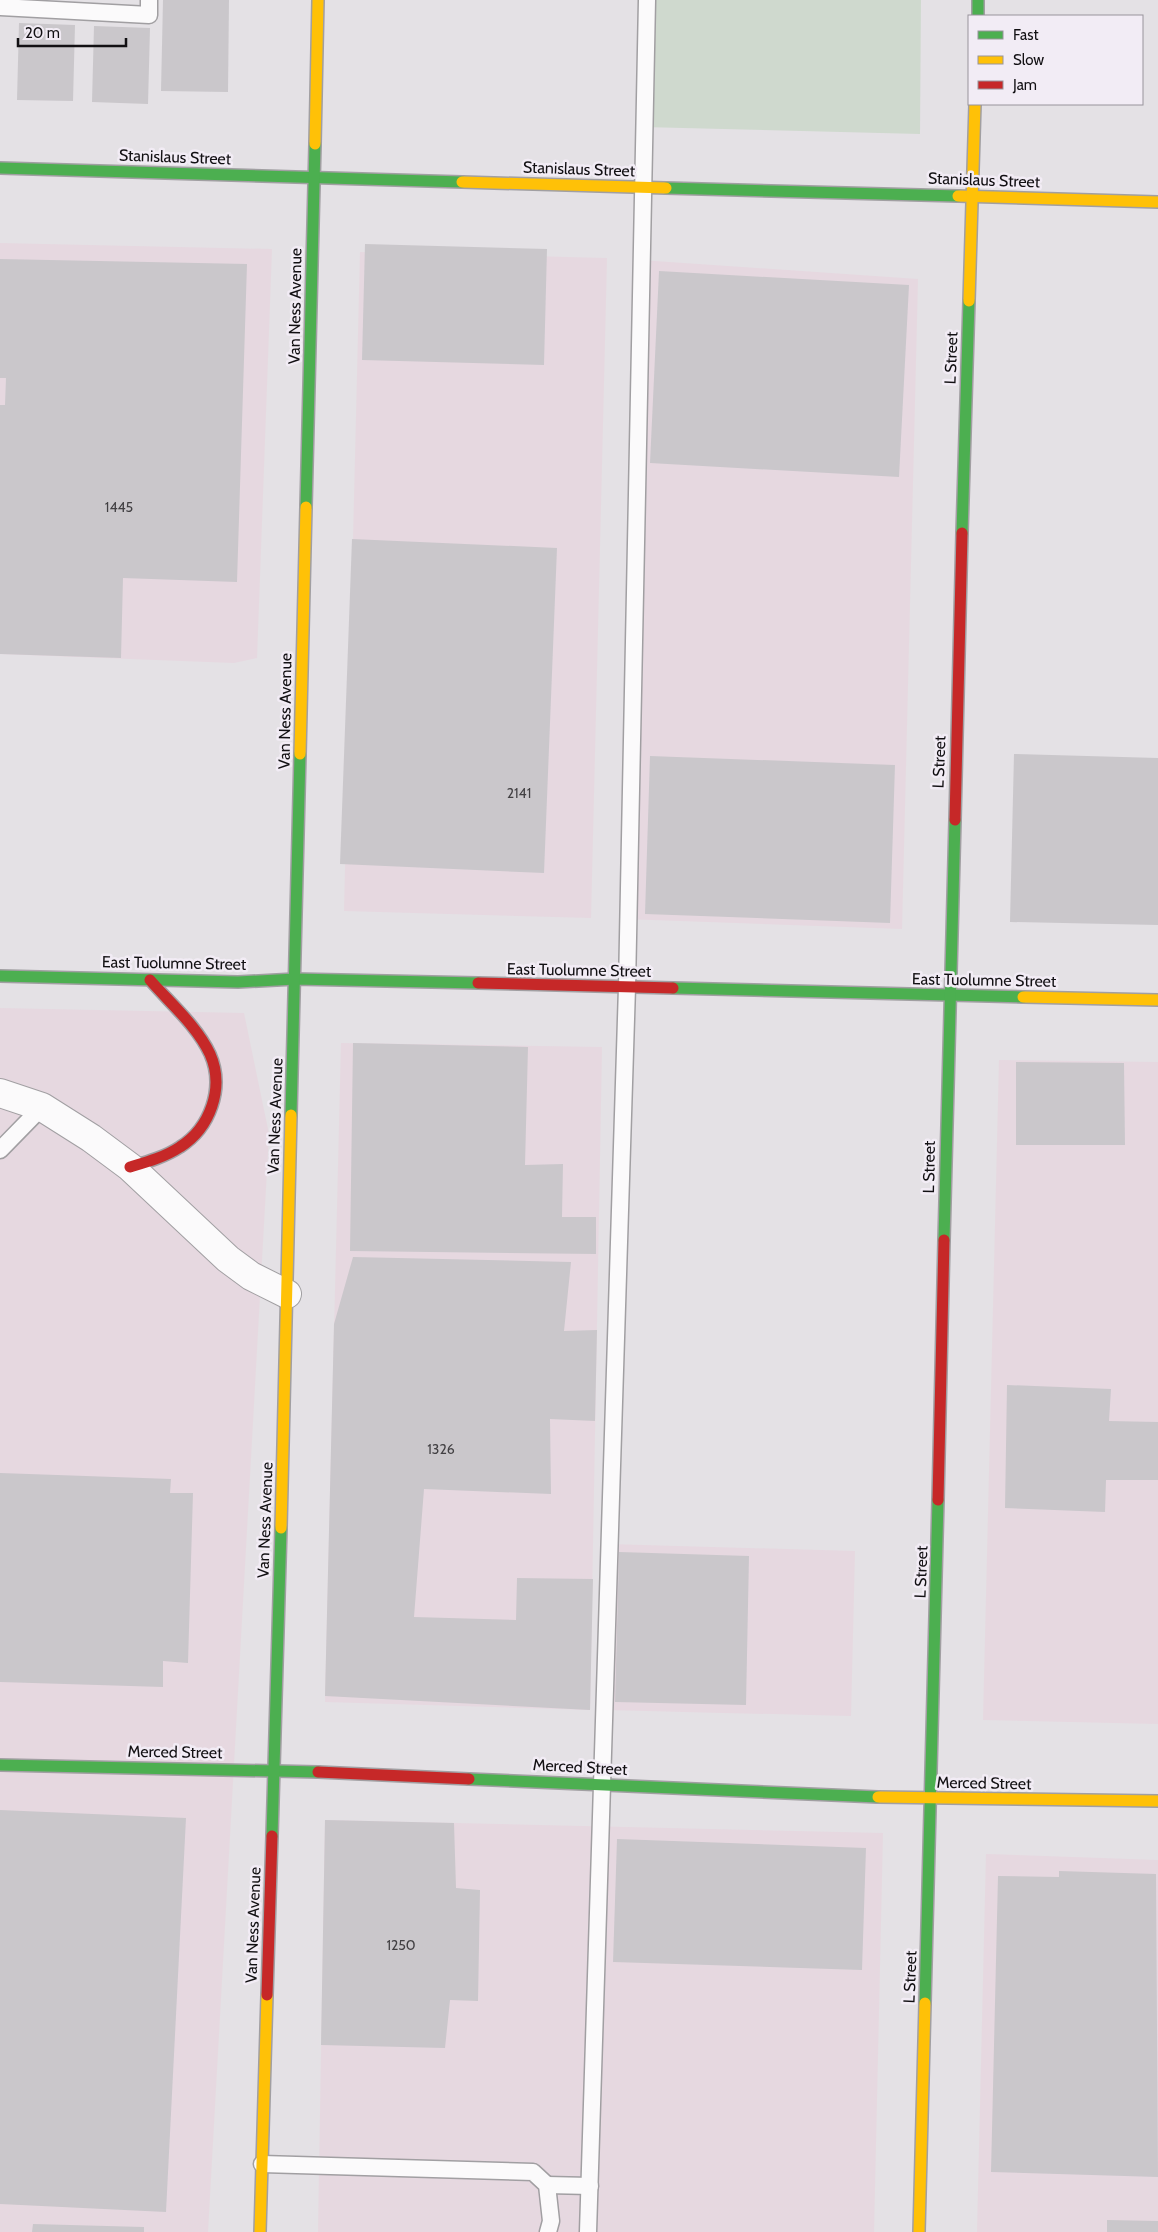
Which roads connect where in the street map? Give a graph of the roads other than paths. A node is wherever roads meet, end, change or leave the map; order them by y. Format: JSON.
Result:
{"nodes":[{"id":1,"x":149,"y":0,"type":"edge"},
{"id":2,"x":318,"y":0,"type":"edge"},
{"id":3,"x":647,"y":0,"type":"edge"},
{"id":4,"x":978,"y":0,"type":"edge"},
{"id":5,"x":0,"y":6,"type":"edge"},
{"id":6,"x":978,"y":15,"type":"edge"},
{"id":7,"x":975,"y":105,"type":"edge"},
{"id":8,"x":0,"y":168,"type":"edge"},
{"id":9,"x":314,"y":177,"type":"junction"},
{"id":10,"x":644,"y":187,"type":"junction"},
{"id":11,"x":972,"y":196,"type":"junction"},
{"id":12,"x":1158,"y":202,"type":"edge"},
{"id":13,"x":0,"y":976,"type":"edge"},
{"id":14,"x":295,"y":979,"type":"junction"},
{"id":15,"x":150,"y":980,"type":"junction"},
{"id":16,"x":628,"y":987,"type":"junction"},
{"id":17,"x":949,"y":995,"type":"junction"},
{"id":18,"x":1158,"y":1000,"type":"edge"},
{"id":19,"x":0,"y":1093,"type":"edge"},
{"id":20,"x":42,"y":1107,"type":"junction"},
{"id":21,"x":0,"y":1150,"type":"edge"},
{"id":22,"x":130,"y":1167,"type":"junction"},
{"id":23,"x":287,"y":1294,"type":"junction"},
{"id":24,"x":0,"y":1765,"type":"edge"},
{"id":25,"x":274,"y":1770,"type":"junction"},
{"id":26,"x":602,"y":1784,"type":"junction"},
{"id":27,"x":931,"y":1799,"type":"junction"},
{"id":28,"x":1158,"y":1801,"type":"edge"},
{"id":29,"x":262,"y":2164,"type":"junction"},
{"id":30,"x":547,"y":2185,"type":"junction"},
{"id":31,"x":590,"y":2186,"type":"junction"},
{"id":32,"x":260,"y":2232,"type":"edge"},
{"id":33,"x":548,"y":2232,"type":"edge"},
{"id":34,"x":588,"y":2232,"type":"edge"},
{"id":35,"x":919,"y":2232,"type":"edge"}],
"edges":[{"from":1,"to":5,"type":"lane"},
{"from":2,"to":9,"type":"main road","name":"Van Ness Avenue"},
{"from":3,"to":10,"type":"lane"},
{"from":4,"to":6,"type":"main road"},
{"from":7,"to":11,"type":"main road","name":"L Street"},
{"from":8,"to":9,"type":"main road","name":"Stanislaus Street"},
{"from":9,"to":10,"type":"main road","name":"Stanislaus Street"},
{"from":9,"to":14,"type":"main road","name":"Van Ness Avenue"},
{"from":10,"to":11,"type":"main road","name":"Stanislaus Street"},
{"from":10,"to":16,"type":"lane"},
{"from":11,"to":12,"type":"main road","name":"Stanislaus Street"},
{"from":11,"to":17,"type":"main road","name":"L Street"},
{"from":13,"to":15,"type":"main road","name":"East Tuolumne Street"},
{"from":14,"to":15,"type":"main road","name":"East Tuolumne Street"},
{"from":14,"to":16,"type":"main road","name":"East Tuolumne Street"},
{"from":14,"to":23,"type":"main road","name":"Van Ness Avenue"},
{"from":15,"to":22,"type":"main road"},
{"from":16,"to":17,"type":"main road","name":"East Tuolumne Street"},
{"from":16,"to":26,"type":"lane"},
{"from":17,"to":18,"type":"main road","name":"East Tuolumne Street"},
{"from":17,"to":27,"type":"main road","name":"L Street"},
{"from":19,"to":20,"type":"street"},
{"from":20,"to":21,"type":"lane"},
{"from":20,"to":22,"type":"street"},
{"from":22,"to":23,"type":"street"},
{"from":23,"to":25,"type":"main road","name":"Van Ness Avenue"},
{"from":24,"to":25,"type":"main road","name":"Merced Street"},
{"from":25,"to":26,"type":"main road","name":"Merced Street"},
{"from":25,"to":29,"type":"main road","name":"Van Ness Avenue"},
{"from":26,"to":27,"type":"main road","name":"Merced Street"},
{"from":26,"to":31,"type":"lane"},
{"from":27,"to":28,"type":"main road","name":"Merced Street"},
{"from":27,"to":35,"type":"main road","name":"L Street"},
{"from":29,"to":30,"type":"lane"},
{"from":29,"to":32,"type":"main road","name":"Van Ness Avenue"},
{"from":30,"to":31,"type":"lane"},
{"from":30,"to":33,"type":"lane"},
{"from":31,"to":34,"type":"lane"}]}
